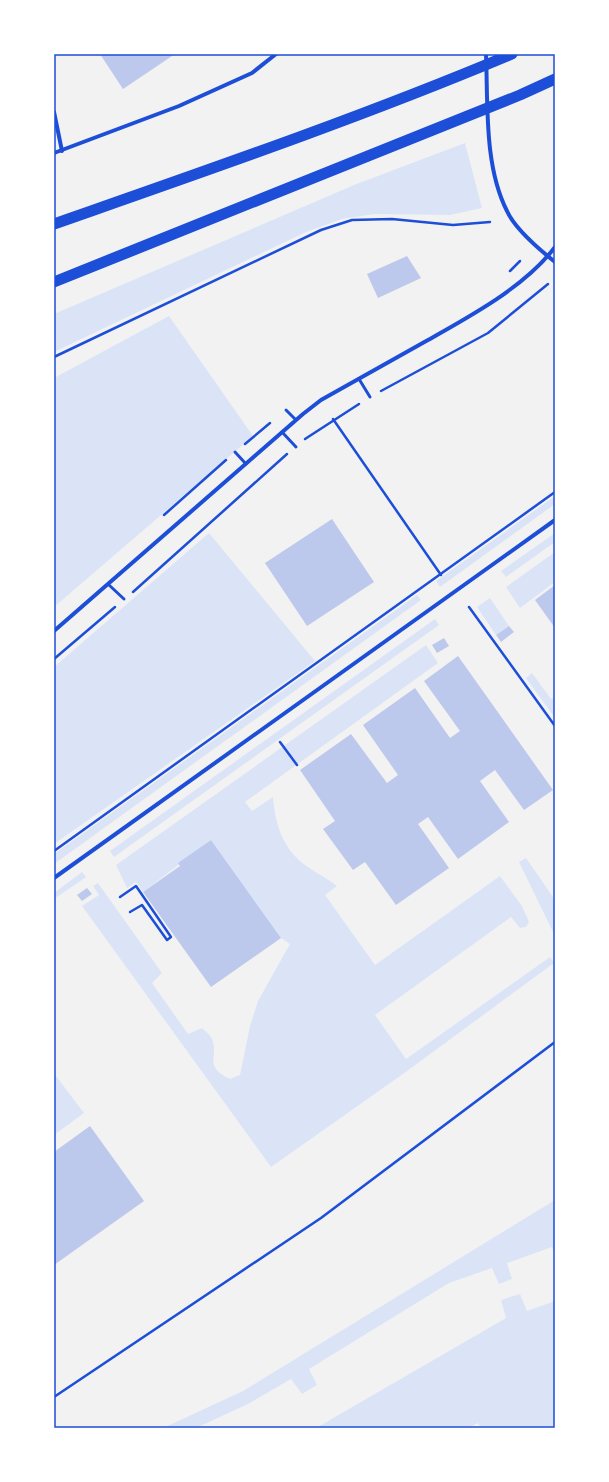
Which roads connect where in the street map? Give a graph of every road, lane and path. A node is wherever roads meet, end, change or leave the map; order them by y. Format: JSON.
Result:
{"nodes":[{"id":1,"x":276,"y":54,"type":"edge"},
{"id":2,"x":486,"y":54,"type":"edge"},
{"id":3,"x":512,"y":54,"type":"edge"},
{"id":4,"x":555,"y":79,"type":"edge"},
{"id":5,"x":54,"y":112,"type":"edge"},
{"id":6,"x":62,"y":151,"type":"junction"},
{"id":7,"x":54,"y":153,"type":"edge"},
{"id":8,"x":490,"y":222,"type":"dead end"},
{"id":9,"x":54,"y":224,"type":"edge"},
{"id":10,"x":555,"y":247,"type":"edge"},
{"id":11,"x":548,"y":257,"type":"junction"},
{"id":12,"x":555,"y":262,"type":"edge"},
{"id":13,"x":54,"y":282,"type":"edge"},
{"id":14,"x":548,"y":284,"type":"dead end"},
{"id":15,"x":54,"y":357,"type":"edge"},
{"id":16,"x":360,"y":379,"type":"junction"},
{"id":17,"x":370,"y":397,"type":"junction"},
{"id":18,"x":286,"y":410,"type":"dead end"},
{"id":19,"x":333,"y":419,"type":"junction"},
{"id":20,"x":296,"y":420,"type":"junction"},
{"id":21,"x":282,"y":432,"type":"junction"},
{"id":22,"x":296,"y":447,"type":"junction"},
{"id":23,"x":236,"y":452,"type":"dead end"},
{"id":24,"x":246,"y":464,"type":"junction"},
{"id":25,"x":555,"y":492,"type":"edge"},
{"id":26,"x":555,"y":520,"type":"edge"},
{"id":27,"x":441,"y":574,"type":"junction"},
{"id":28,"x":109,"y":585,"type":"junction"},
{"id":29,"x":124,"y":599,"type":"junction"},
{"id":30,"x":469,"y":607,"type":"dead end"},
{"id":31,"x":54,"y":631,"type":"edge"},
{"id":32,"x":54,"y":659,"type":"edge"},
{"id":33,"x":555,"y":726,"type":"edge"},
{"id":34,"x":280,"y":742,"type":"dead end"},
{"id":35,"x":297,"y":765,"type":"dead end"},
{"id":36,"x":54,"y":851,"type":"edge"},
{"id":37,"x":54,"y":878,"type":"edge"},
{"id":38,"x":120,"y":897,"type":"dead end"},
{"id":39,"x":130,"y":912,"type":"dead end"},
{"id":40,"x":555,"y":1042,"type":"edge"},
{"id":41,"x":54,"y":1397,"type":"edge"}],
"edges":[{"from":1,"to":6,"type":"street"},
{"from":2,"to":11,"type":"street"},
{"from":3,"to":9,"type":"highway"},
{"from":4,"to":13,"type":"highway"},
{"from":5,"to":6,"type":"street"},
{"from":6,"to":7,"type":"street"},
{"from":8,"to":15,"type":"path"},
{"from":10,"to":11,"type":"street"},
{"from":11,"to":12,"type":"street"},
{"from":11,"to":16,"type":"street"},
{"from":14,"to":17,"type":"path"},
{"from":16,"to":17,"type":"lane"},
{"from":16,"to":20,"type":"street"},
{"from":17,"to":19,"type":"path"},
{"from":18,"to":20,"type":"lane"},
{"from":19,"to":22,"type":"path"},
{"from":19,"to":27,"type":"path"},
{"from":20,"to":21,"type":"street"},
{"from":21,"to":22,"type":"lane"},
{"from":21,"to":24,"type":"street"},
{"from":22,"to":29,"type":"path"},
{"from":23,"to":24,"type":"lane"},
{"from":24,"to":28,"type":"street"},
{"from":25,"to":27,"type":"path"},
{"from":26,"to":37,"type":"street"},
{"from":27,"to":36,"type":"path"},
{"from":28,"to":29,"type":"lane"},
{"from":28,"to":31,"type":"street"},
{"from":29,"to":32,"type":"path"},
{"from":30,"to":33,"type":"path"},
{"from":34,"to":35,"type":"path"},
{"from":38,"to":39,"type":"path"},
{"from":40,"to":41,"type":"path"}]}
